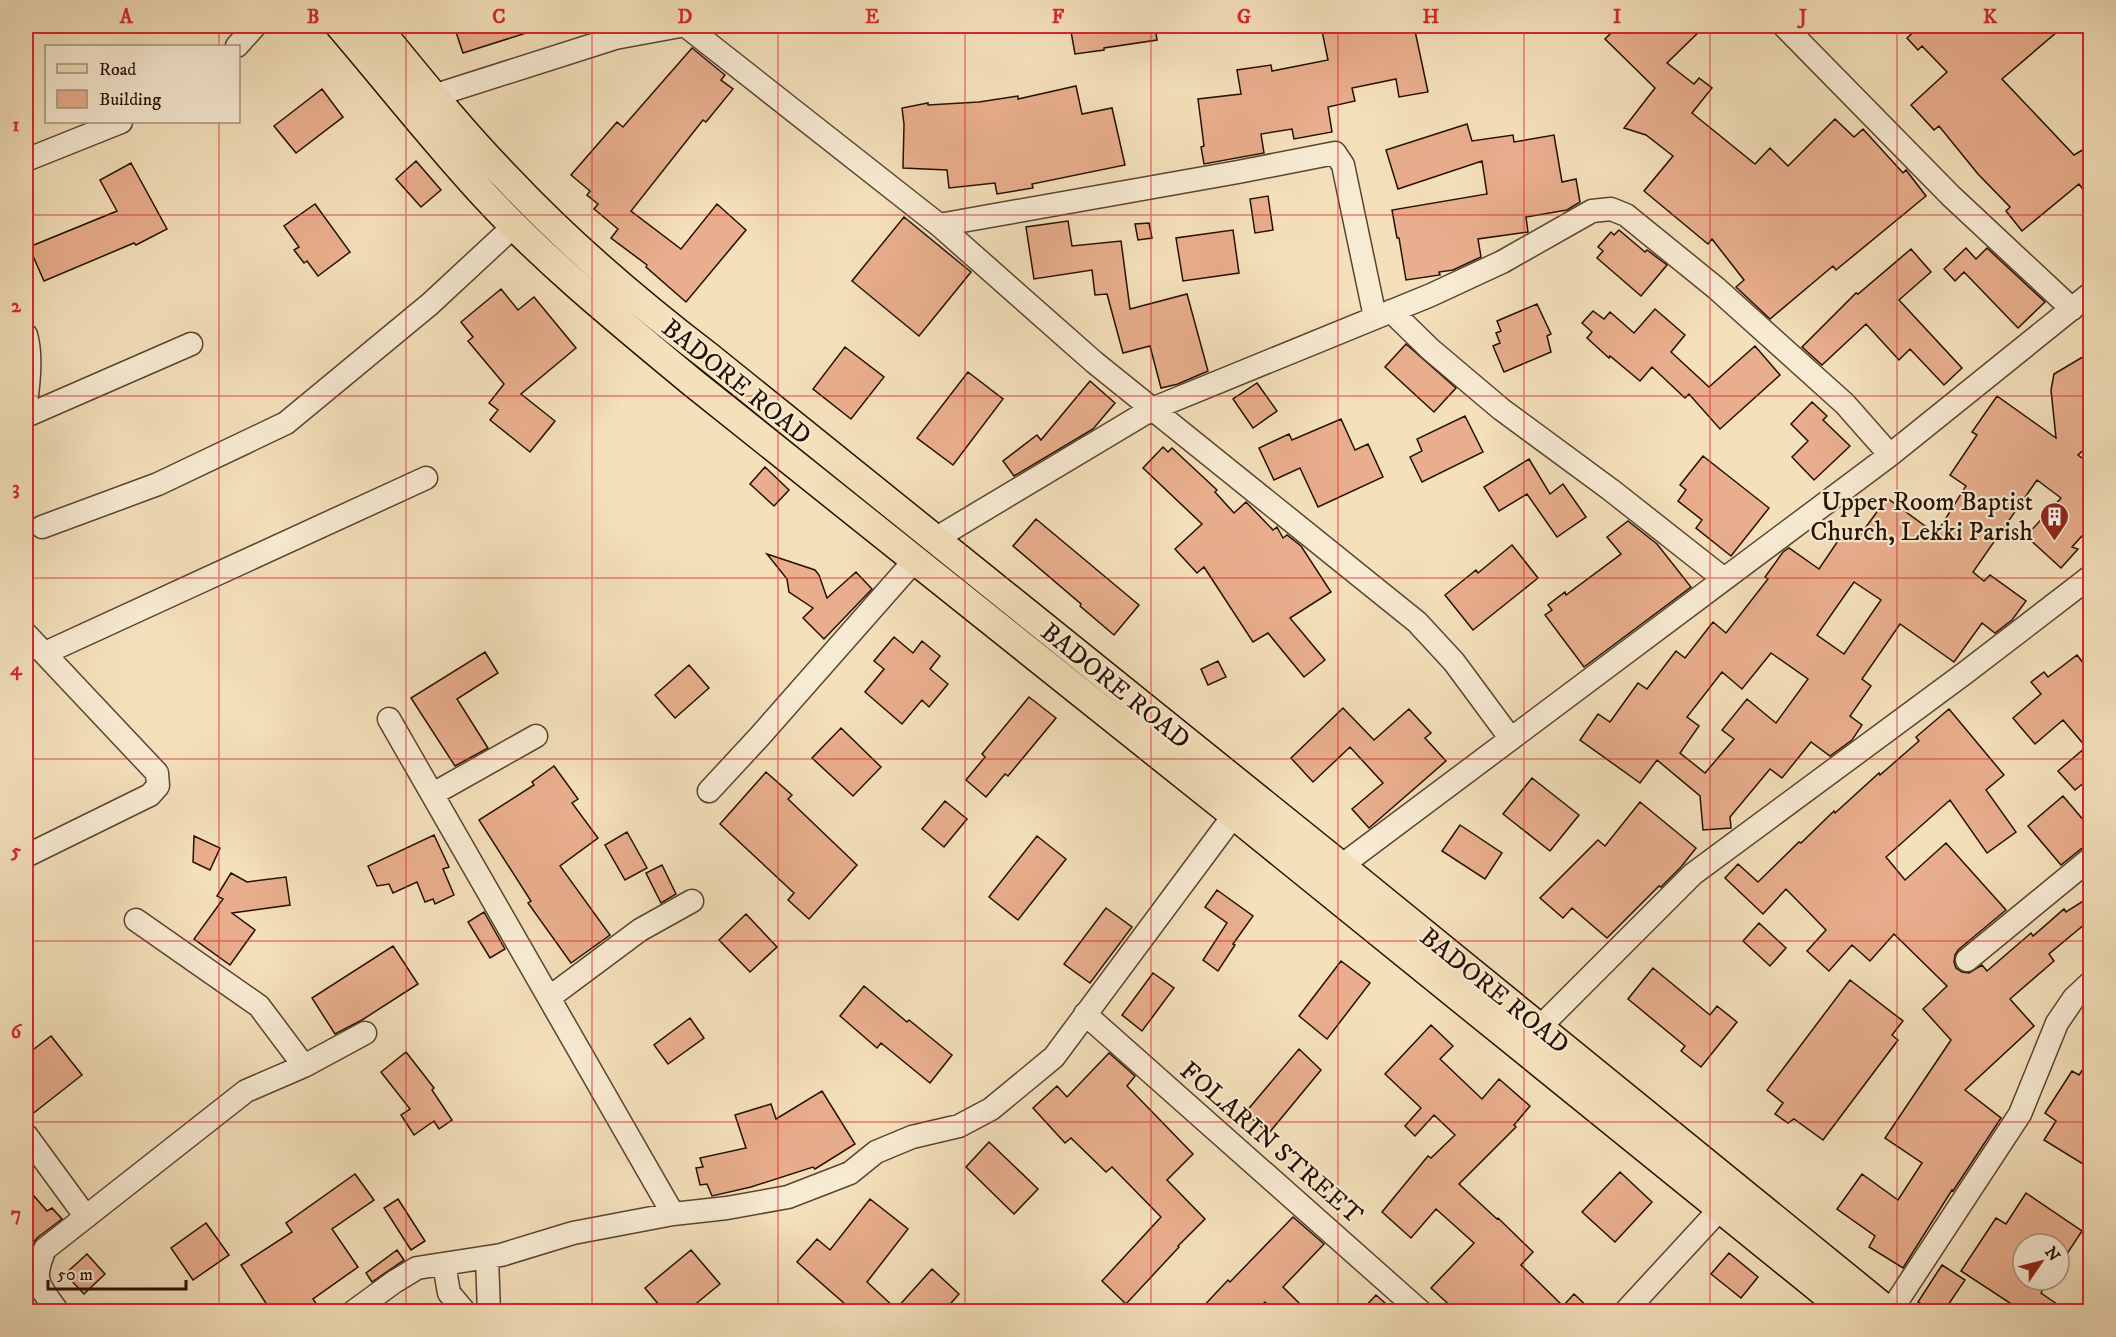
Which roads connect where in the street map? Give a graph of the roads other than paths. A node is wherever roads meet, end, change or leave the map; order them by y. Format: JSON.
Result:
{"nodes":[{"id":1,"x":255,"y":26,"type":"edge"},
{"id":2,"x":340,"y":26,"type":"edge"},
{"id":3,"x":376,"y":26,"type":"edge"},
{"id":4,"x":680,"y":26,"type":"edge"},
{"id":5,"x":686,"y":26,"type":"edge"},
{"id":6,"x":1784,"y":26,"type":"edge"},
{"id":7,"x":238,"y":45,"type":"edge"},
{"id":8,"x":433,"y":96,"type":"junction"},
{"id":9,"x":118,"y":123,"type":"edge"},
{"id":10,"x":26,"y":160,"type":"edge"},
{"id":11,"x":939,"y":225,"type":"junction"},
{"id":12,"x":514,"y":226,"type":"junction"},
{"id":13,"x":2091,"y":294,"type":"edge"},
{"id":14,"x":2072,"y":309,"type":"junction"},
{"id":15,"x":1383,"y":314,"type":"junction"},
{"id":16,"x":26,"y":339,"type":"edge"},
{"id":17,"x":190,"y":344,"type":"dead end"},
{"id":18,"x":26,"y":402,"type":"edge"},
{"id":19,"x":1152,"y":409,"type":"junction"},
{"id":20,"x":26,"y":416,"type":"edge"},
{"id":21,"x":819,"y":446,"type":"junction"},
{"id":22,"x":1890,"y":455,"type":"junction"},
{"id":23,"x":800,"y":467,"type":"junction"},
{"id":24,"x":426,"y":478,"type":"dead end"},
{"id":25,"x":42,"y":527,"type":"dead end"},
{"id":26,"x":934,"y":539,"type":"junction"},
{"id":27,"x":915,"y":560,"type":"junction"},
{"id":28,"x":2091,"y":577,"type":"edge"},
{"id":29,"x":1724,"y":579,"type":"junction"},
{"id":30,"x":26,"y":634,"type":"edge"},
{"id":31,"x":45,"y":653,"type":"junction"},
{"id":32,"x":388,"y":719,"type":"dead end"},
{"id":33,"x":536,"y":736,"type":"dead end"},
{"id":34,"x":1511,"y":739,"type":"junction"},
{"id":35,"x":709,"y":791,"type":"dead end"},
{"id":36,"x":434,"y":794,"type":"junction"},
{"id":37,"x":1234,"y":814,"type":"junction"},
{"id":38,"x":26,"y":856,"type":"edge"},
{"id":39,"x":2091,"y":859,"type":"edge"},
{"id":40,"x":1341,"y":866,"type":"junction"},
{"id":41,"x":692,"y":901,"type":"dead end"},
{"id":42,"x":136,"y":920,"type":"dead end"},
{"id":43,"x":1967,"y":960,"type":"dead end"},
{"id":44,"x":2091,"y":983,"type":"edge"},
{"id":45,"x":550,"y":998,"type":"junction"},
{"id":46,"x":1085,"y":1014,"type":"junction"},
{"id":47,"x":1540,"y":1027,"type":"junction"},
{"id":48,"x":365,"y":1033,"type":"dead end"},
{"id":49,"x":304,"y":1066,"type":"junction"},
{"id":50,"x":26,"y":1135,"type":"edge"},
{"id":51,"x":1720,"y":1209,"type":"junction"},
{"id":52,"x":673,"y":1214,"type":"junction"},
{"id":53,"x":86,"y":1217,"type":"junction"},
{"id":54,"x":487,"y":1258,"type":"junction"},
{"id":55,"x":444,"y":1264,"type":"junction"},
{"id":56,"x":58,"y":1311,"type":"edge"},
{"id":57,"x":353,"y":1311,"type":"edge"},
{"id":58,"x":465,"y":1311,"type":"edge"},
{"id":59,"x":489,"y":1311,"type":"edge"},
{"id":60,"x":1421,"y":1311,"type":"edge"},
{"id":61,"x":1624,"y":1311,"type":"edge"},
{"id":62,"x":1848,"y":1311,"type":"edge"},
{"id":63,"x":1889,"y":1311,"type":"edge"}],
"edges":[{"from":1,"to":7,"type":"street"},
{"from":2,"to":12,"type":"main road","name":"BADORE ROAD"},
{"from":3,"to":8,"type":"main road","name":"BADORE ROAD"},
{"from":4,"to":8,"type":"street"},
{"from":5,"to":11,"type":"street"},
{"from":6,"to":14,"type":"street"},
{"from":8,"to":21,"type":"main road","name":"BADORE ROAD"},
{"from":9,"to":10,"type":"street"},
{"from":11,"to":15,"type":"street"},
{"from":11,"to":19,"type":"street"},
{"from":12,"to":23,"type":"main road","name":"BADORE ROAD"},
{"from":12,"to":25,"type":"street"},
{"from":13,"to":14,"type":"street"},
{"from":14,"to":22,"type":"street"},
{"from":15,"to":19,"type":"street"},
{"from":15,"to":22,"type":"street"},
{"from":15,"to":29,"type":"street"},
{"from":16,"to":18,"type":"street"},
{"from":17,"to":20,"type":"street"},
{"from":19,"to":26,"type":"street"},
{"from":19,"to":34,"type":"street"},
{"from":21,"to":23,"type":"main road"},
{"from":21,"to":26,"type":"main road","name":"BADORE ROAD"},
{"from":22,"to":29,"type":"street"},
{"from":23,"to":27,"type":"main road","name":"BADORE ROAD"},
{"from":24,"to":31,"type":"street"},
{"from":26,"to":40,"type":"main road","name":"BADORE ROAD"},
{"from":27,"to":35,"type":"street"},
{"from":27,"to":37,"type":"main road","name":"BADORE ROAD"},
{"from":28,"to":47,"type":"street"},
{"from":29,"to":34,"type":"street"},
{"from":30,"to":31,"type":"street"},
{"from":31,"to":38,"type":"street"},
{"from":32,"to":36,"type":"street"},
{"from":33,"to":36,"type":"street"},
{"from":34,"to":40,"type":"street"},
{"from":36,"to":45,"type":"street"},
{"from":37,"to":46,"type":"street"},
{"from":37,"to":51,"type":"main road","name":"BADORE ROAD"},
{"from":39,"to":43,"type":"street"},
{"from":40,"to":47,"type":"main road","name":"BADORE ROAD"},
{"from":41,"to":45,"type":"street"},
{"from":42,"to":49,"type":"street"},
{"from":44,"to":63,"type":"street"},
{"from":45,"to":52,"type":"street"},
{"from":46,"to":52,"type":"street"},
{"from":46,"to":60,"type":"street","name":"FOLARIN STREET"},
{"from":47,"to":63,"type":"main road","name":"BADORE ROAD"},
{"from":48,"to":49,"type":"street"},
{"from":49,"to":53,"type":"street"},
{"from":50,"to":53,"type":"street"},
{"from":51,"to":61,"type":"street"},
{"from":51,"to":62,"type":"main road","name":"BADORE ROAD"},
{"from":52,"to":54,"type":"street"},
{"from":53,"to":56,"type":"street"},
{"from":54,"to":55,"type":"street"},
{"from":54,"to":59,"type":"street"},
{"from":55,"to":57,"type":"street"},
{"from":55,"to":58,"type":"street"}]}
